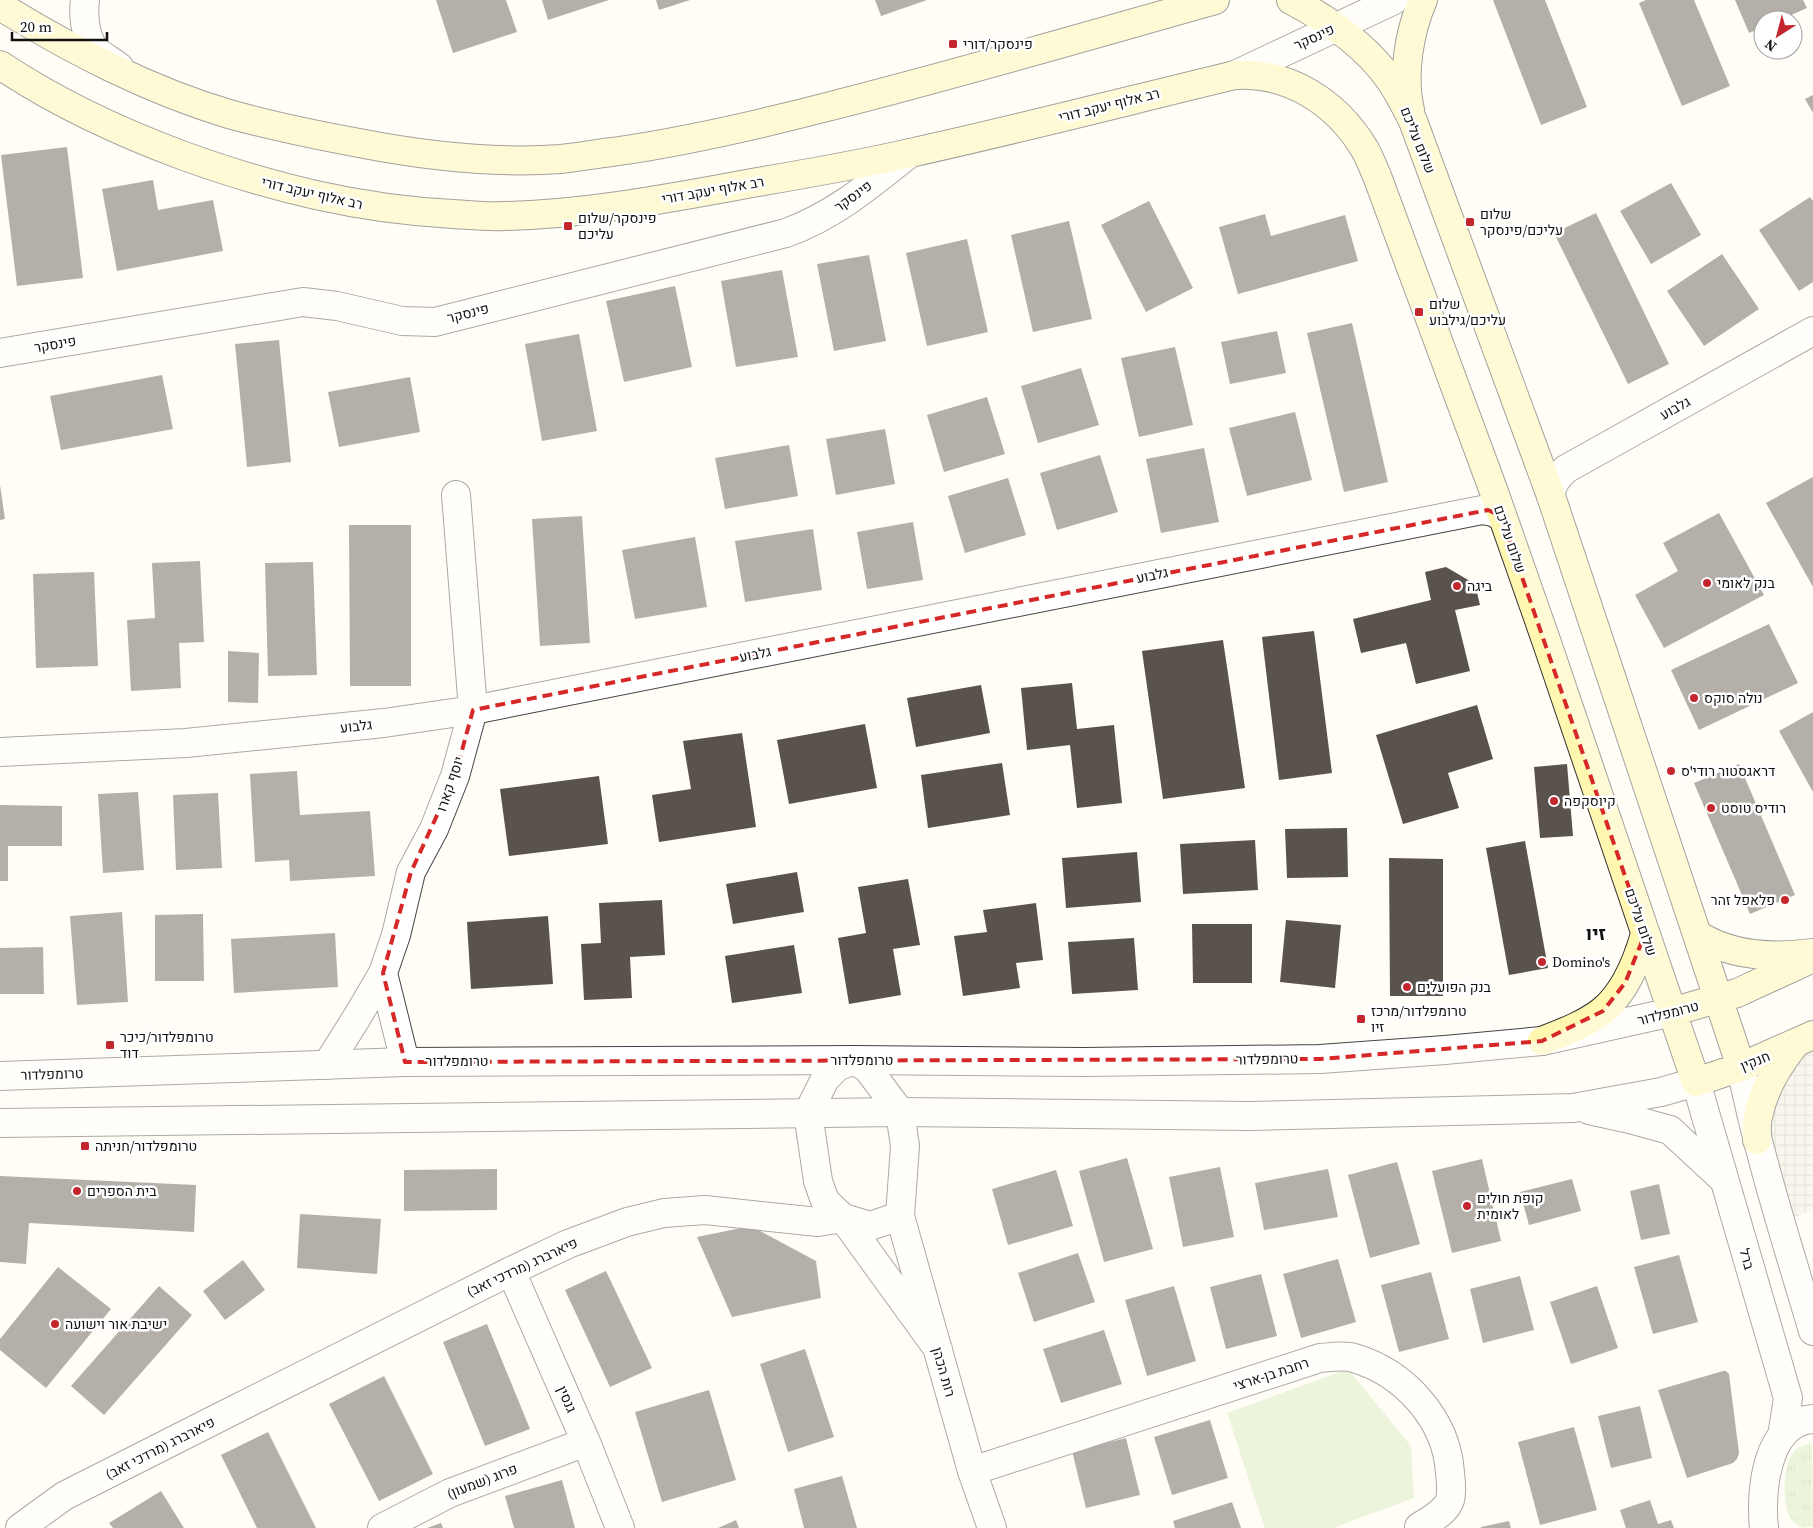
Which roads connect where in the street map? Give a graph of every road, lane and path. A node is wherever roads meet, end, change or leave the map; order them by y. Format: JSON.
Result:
{"nodes":[{"id":1,"x":7,"y":0,"type":"edge"},
{"id":2,"x":86,"y":0,"type":"edge"},
{"id":3,"x":1215,"y":0,"type":"edge"},
{"id":4,"x":1290,"y":0,"type":"edge"},
{"id":5,"x":1394,"y":0,"type":"edge"},
{"id":6,"x":1423,"y":0,"type":"edge"},
{"id":7,"x":0,"y":5,"type":"edge"},
{"id":8,"x":1336,"y":27,"type":"junction"},
{"id":9,"x":0,"y":65,"type":"edge"},
{"id":10,"x":1235,"y":75,"type":"junction"},
{"id":11,"x":132,"y":77,"type":"junction"},
{"id":12,"x":1413,"y":121,"type":"junction"},
{"id":13,"x":910,"y":153,"type":"junction"},
{"id":14,"x":1813,"y":332,"type":"edge"},
{"id":15,"x":0,"y":353,"type":"edge"},
{"id":16,"x":456,"y":495,"type":"dead end"},
{"id":17,"x":1551,"y":496,"type":"junction"},
{"id":18,"x":1501,"y":516,"type":"junction"},
{"id":19,"x":473,"y":710,"type":"junction"},
{"id":20,"x":0,"y":752,"type":"edge"},
{"id":21,"x":1645,"y":934,"type":"junction"},
{"id":22,"x":1698,"y":935,"type":"junction"},
{"id":23,"x":1813,"y":953,"type":"edge"},
{"id":24,"x":1813,"y":958,"type":"edge"},
{"id":25,"x":383,"y":972,"type":"junction"},
{"id":26,"x":1719,"y":999,"type":"junction"},
{"id":27,"x":1672,"y":1012,"type":"junction"},
{"id":28,"x":1804,"y":1039,"type":"edge"},
{"id":29,"x":1542,"y":1041,"type":"junction"},
{"id":30,"x":854,"y":1060,"type":"junction"},
{"id":31,"x":405,"y":1062,"type":"junction"},
{"id":32,"x":327,"y":1064,"type":"junction"},
{"id":33,"x":1741,"y":1067,"type":"junction"},
{"id":34,"x":0,"y":1076,"type":"edge"},
{"id":35,"x":1696,"y":1082,"type":"junction"},
{"id":36,"x":1573,"y":1108,"type":"junction"},
{"id":37,"x":900,"y":1112,"type":"junction"},
{"id":38,"x":808,"y":1113,"type":"junction"},
{"id":39,"x":0,"y":1122,"type":"edge"},
{"id":40,"x":1757,"y":1140,"type":"junction"},
{"id":41,"x":1724,"y":1180,"type":"junction"},
{"id":42,"x":900,"y":1216,"type":"junction"},
{"id":43,"x":843,"y":1218,"type":"junction"},
{"id":44,"x":511,"y":1271,"type":"junction"},
{"id":45,"x":1813,"y":1331,"type":"edge"},
{"id":46,"x":938,"y":1349,"type":"junction"},
{"id":47,"x":1813,"y":1419,"type":"edge"},
{"id":48,"x":1782,"y":1436,"type":"junction"},
{"id":49,"x":586,"y":1442,"type":"junction"},
{"id":50,"x":972,"y":1471,"type":"junction"},
{"id":51,"x":1761,"y":1522,"type":"edge"},
{"id":52,"x":1419,"y":1527,"type":"dead end"},
{"id":53,"x":20,"y":1528,"type":"edge"},
{"id":54,"x":382,"y":1528,"type":"edge"},
{"id":55,"x":620,"y":1528,"type":"edge"},
{"id":56,"x":992,"y":1528,"type":"edge"}],
"edges":[{"from":1,"to":7,"type":"street"},
{"from":2,"to":11,"type":"street"},
{"from":3,"to":11,"type":"main road"},
{"from":4,"to":8,"type":"main road"},
{"from":5,"to":8,"type":"street","name":"פינסקר"},
{"from":6,"to":12,"type":"main road"},
{"from":7,"to":11,"type":"main road"},
{"from":8,"to":10,"type":"street","name":"פינסקר"},
{"from":8,"to":12,"type":"main road","name":"שלום עליכם"},
{"from":9,"to":13,"type":"main road","name":"רב אלוף יעקב דורי"},
{"from":10,"to":13,"type":"main road","name":"רב אלוף יעקב דורי"},
{"from":10,"to":18,"type":"main road","name":"שלום עליכם"},
{"from":12,"to":17,"type":"main road","name":"שלום עליכם"},
{"from":13,"to":15,"type":"street","name":"פינסקר"},
{"from":14,"to":17,"type":"street","name":"גלבוע"},
{"from":16,"to":19,"type":"street","name":"יוסף קארו"},
{"from":17,"to":22,"type":"main road","name":"שלום עליכם"},
{"from":18,"to":19,"type":"street","name":"גלבוע"},
{"from":18,"to":21,"type":"main road","name":"שלום עליכם"},
{"from":19,"to":20,"type":"street","name":"גלבוע"},
{"from":19,"to":25,"type":"street","name":"יוסף קארו"},
{"from":21,"to":27,"type":"main road","name":"שלום עליכם"},
{"from":21,"to":29,"type":"main road"},
{"from":22,"to":23,"type":"main road"},
{"from":22,"to":26,"type":"main road","name":"שלום עליכם"},
{"from":24,"to":26,"type":"main road"},
{"from":25,"to":31,"type":"street"},
{"from":25,"to":32,"type":"street","name":"יוסף קארו"},
{"from":26,"to":27,"type":"main road","name":"טרומפלדור"},
{"from":26,"to":33,"type":"main road","name":"שלום עליכם"},
{"from":27,"to":29,"type":"street","name":"טרומפלדור"},
{"from":27,"to":35,"type":"main road","name":"שלום עליכם"},
{"from":28,"to":33,"type":"main road","name":"חנקין"},
{"from":28,"to":40,"type":"main road"},
{"from":29,"to":30,"type":"street","name":"טרומפלדור"},
{"from":30,"to":31,"type":"street","name":"טרומפלדור"},
{"from":30,"to":37,"type":"street"},
{"from":30,"to":38,"type":"street"},
{"from":31,"to":32,"type":"street","name":"טרומפלדור"},
{"from":32,"to":34,"type":"street","name":"טרומפלדור"},
{"from":33,"to":35,"type":"main road","name":"חנקין"},
{"from":33,"to":40,"type":"street"},
{"from":35,"to":36,"type":"street"},
{"from":35,"to":41,"type":"street","name":"ברל"},
{"from":36,"to":37,"type":"street"},
{"from":36,"to":41,"type":"street"},
{"from":37,"to":38,"type":"street"},
{"from":37,"to":42,"type":"street"},
{"from":38,"to":39,"type":"street"},
{"from":38,"to":43,"type":"street"},
{"from":40,"to":45,"type":"street"},
{"from":41,"to":48,"type":"street","name":"ברל"},
{"from":42,"to":43,"type":"street","name":"פיארברג (מרדכי זאב)"},
{"from":42,"to":46,"type":"street","name":"רות הכהן"},
{"from":43,"to":44,"type":"street","name":"פיארברג (מרדכי זאב)"},
{"from":43,"to":46,"type":"street"},
{"from":44,"to":49,"type":"street","name":"גנסין"},
{"from":44,"to":53,"type":"street","name":"פיארברג (מרדכי זאב)"},
{"from":46,"to":50,"type":"street","name":"רות הכהן"},
{"from":47,"to":48,"type":"street"},
{"from":48,"to":51,"type":"street"},
{"from":49,"to":54,"type":"street","name":"פרוג (שמעון)"},
{"from":49,"to":55,"type":"street","name":"גנסין"},
{"from":50,"to":52,"type":"street","name":"רחבת בן-ארצי"},
{"from":50,"to":56,"type":"street","name":"רות הכהן"}]}
